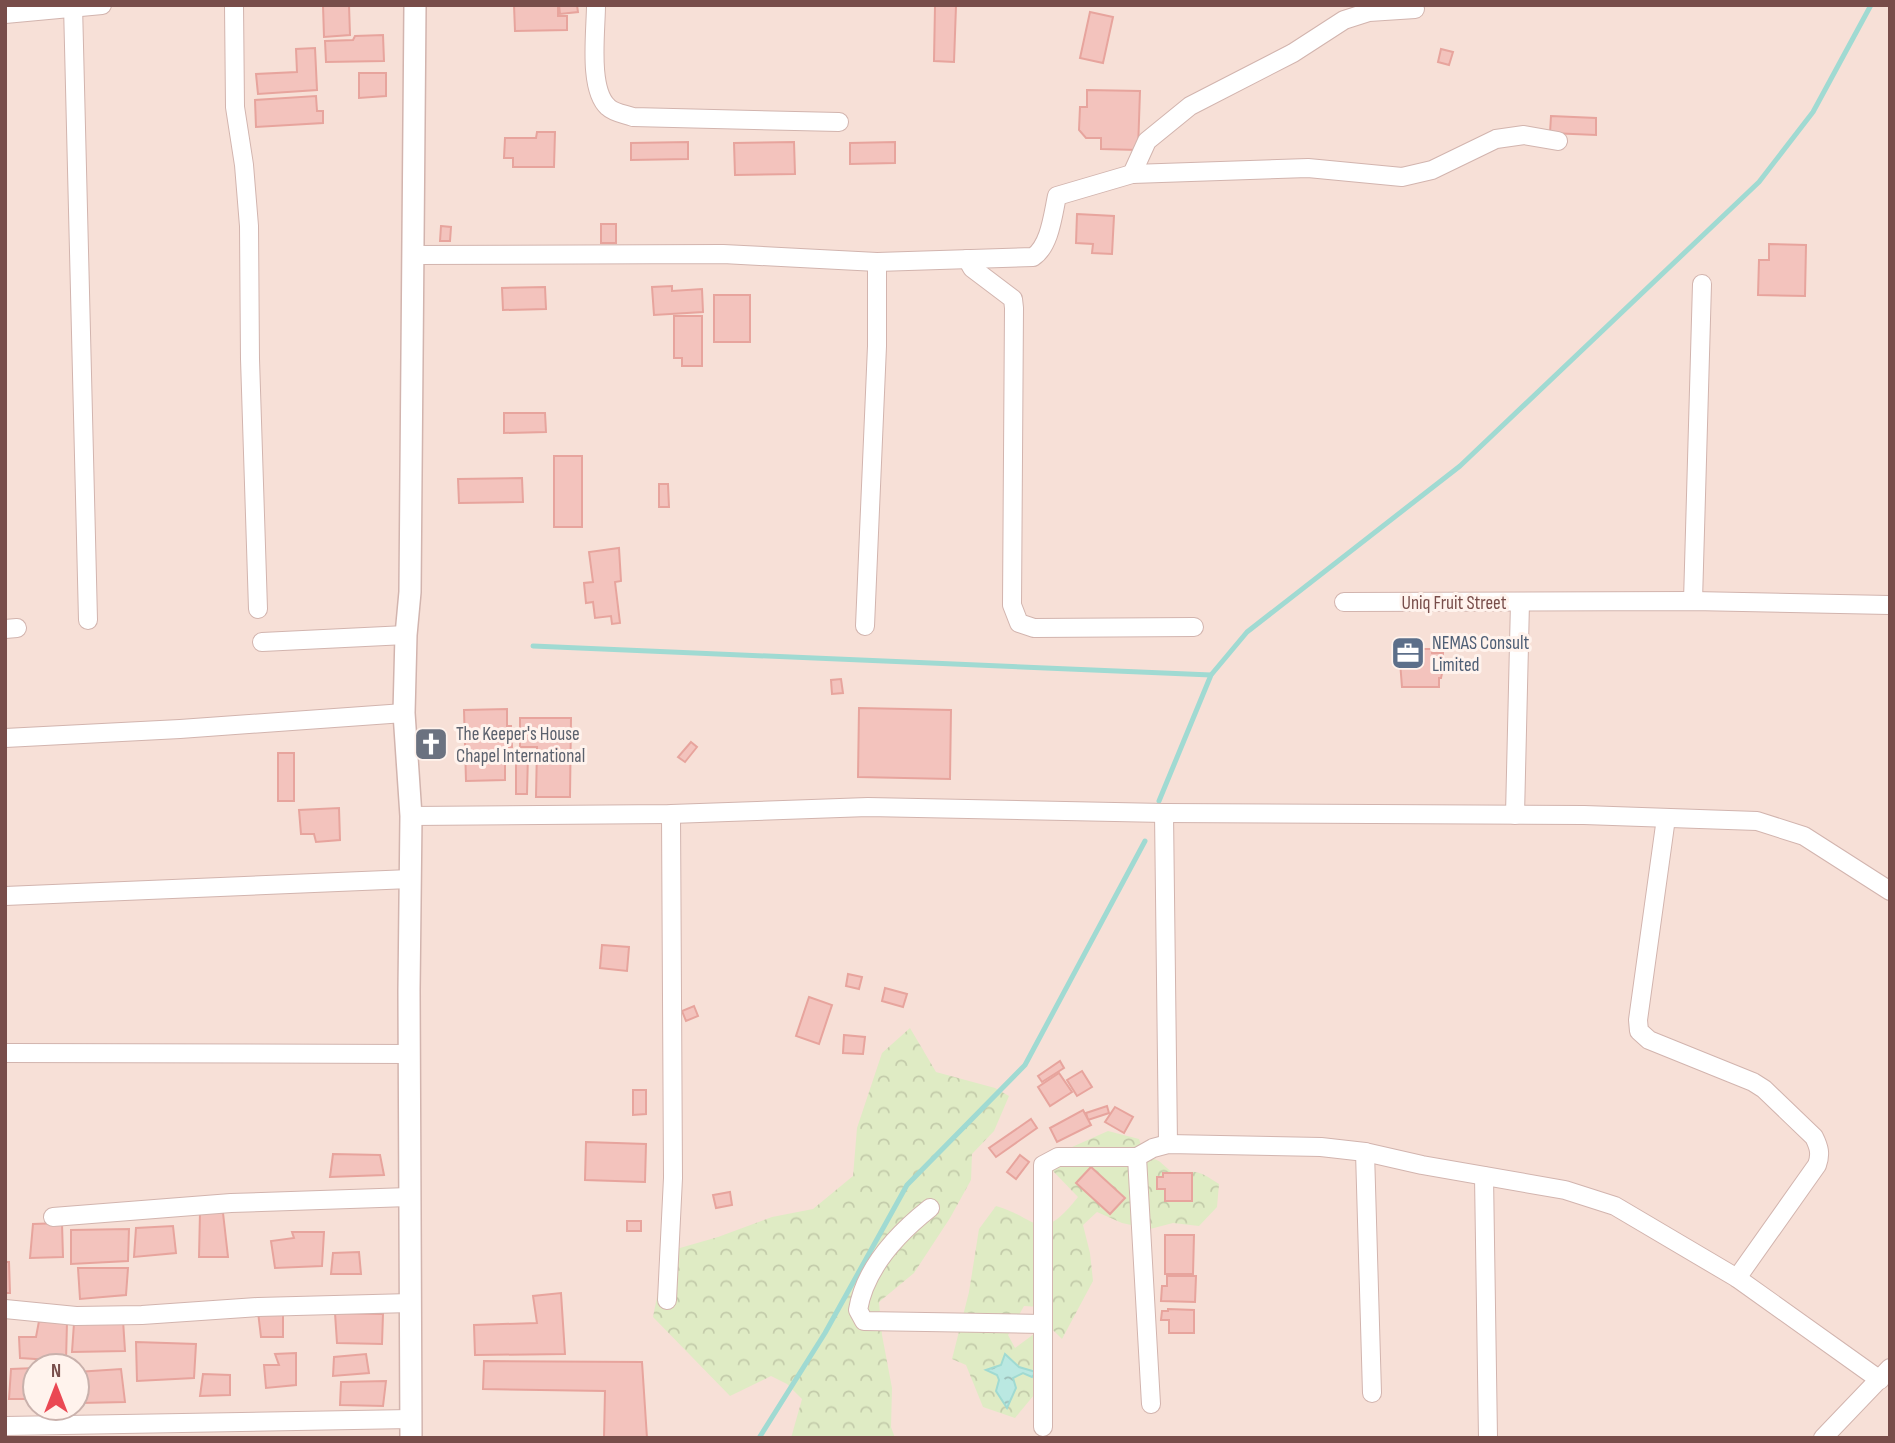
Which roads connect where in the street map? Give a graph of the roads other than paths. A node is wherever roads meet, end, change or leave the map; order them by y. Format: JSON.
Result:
{"nodes":[{"id":1,"x":102,"y":5,"type":"edge"},
{"id":2,"x":234,"y":5,"type":"edge"},
{"id":3,"x":415,"y":5,"type":"edge"},
{"id":4,"x":596,"y":5,"type":"edge"},
{"id":5,"x":73,"y":6,"type":"edge"},
{"id":6,"x":1415,"y":9,"type":"dead end"},
{"id":7,"x":5,"y":14,"type":"edge"},
{"id":8,"x":839,"y":122,"type":"dead end"},
{"id":9,"x":1558,"y":141,"type":"dead end"},
{"id":10,"x":1132,"y":174,"type":"junction"},
{"id":11,"x":414,"y":255,"type":"junction"},
{"id":12,"x":967,"y":260,"type":"junction"},
{"id":13,"x":877,"y":262,"type":"junction"},
{"id":14,"x":1702,"y":284,"type":"dead end"},
{"id":15,"x":1693,"y":601,"type":"junction"},
{"id":16,"x":1344,"y":603,"type":"dead end"},
{"id":17,"x":1520,"y":603,"type":"junction"},
{"id":18,"x":1889,"y":605,"type":"edge"},
{"id":19,"x":258,"y":610,"type":"dead end"},
{"id":20,"x":88,"y":620,"type":"dead end"},
{"id":21,"x":865,"y":626,"type":"dead end"},
{"id":22,"x":1194,"y":627,"type":"dead end"},
{"id":23,"x":406,"y":635,"type":"junction"},
{"id":24,"x":262,"y":642,"type":"dead end"},
{"id":25,"x":404,"y":713,"type":"junction"},
{"id":26,"x":5,"y":737,"type":"edge"},
{"id":27,"x":1164,"y":813,"type":"junction"},
{"id":28,"x":671,"y":814,"type":"junction"},
{"id":29,"x":411,"y":816,"type":"junction"},
{"id":30,"x":1516,"y":816,"type":"junction"},
{"id":31,"x":1666,"y":818,"type":"junction"},
{"id":32,"x":410,"y":879,"type":"junction"},
{"id":33,"x":1890,"y":891,"type":"edge"},
{"id":34,"x":5,"y":896,"type":"edge"},
{"id":35,"x":5,"y":1053,"type":"edge"},
{"id":36,"x":409,"y":1054,"type":"junction"},
{"id":37,"x":1168,"y":1144,"type":"junction"},
{"id":38,"x":1365,"y":1152,"type":"junction"},
{"id":39,"x":1137,"y":1157,"type":"junction"},
{"id":40,"x":1484,"y":1176,"type":"junction"},
{"id":41,"x":409,"y":1197,"type":"junction"},
{"id":42,"x":930,"y":1208,"type":"dead end"},
{"id":43,"x":53,"y":1217,"type":"dead end"},
{"id":44,"x":1737,"y":1278,"type":"junction"},
{"id":45,"x":667,"y":1300,"type":"dead end"},
{"id":46,"x":411,"y":1303,"type":"junction"},
{"id":47,"x":5,"y":1309,"type":"edge"},
{"id":48,"x":1042,"y":1324,"type":"junction"},
{"id":49,"x":1885,"y":1374,"type":"edge"},
{"id":50,"x":1372,"y":1393,"type":"dead end"},
{"id":51,"x":1150,"y":1404,"type":"dead end"},
{"id":52,"x":5,"y":1426,"type":"edge"},
{"id":53,"x":1043,"y":1427,"type":"dead end"},
{"id":54,"x":411,"y":1428,"type":"edge"},
{"id":55,"x":1488,"y":1438,"type":"edge"},
{"id":56,"x":1823,"y":1438,"type":"edge"}],
"edges":[{"from":1,"to":5,"type":"street"},
{"from":2,"to":19,"type":"street"},
{"from":3,"to":11,"type":"street"},
{"from":4,"to":8,"type":"street"},
{"from":5,"to":7,"type":"street"},
{"from":5,"to":20,"type":"street"},
{"from":6,"to":10,"type":"street"},
{"from":9,"to":10,"type":"street"},
{"from":10,"to":12,"type":"street"},
{"from":11,"to":13,"type":"street"},
{"from":11,"to":23,"type":"street"},
{"from":12,"to":13,"type":"street"},
{"from":12,"to":22,"type":"street"},
{"from":13,"to":21,"type":"street"},
{"from":14,"to":15,"type":"street"},
{"from":15,"to":17,"type":"street"},
{"from":15,"to":18,"type":"street"},
{"from":16,"to":17,"type":"street","name":"Uniq Fruit Street"},
{"from":17,"to":30,"type":"street","name":"Uniq Fruit Street"},
{"from":23,"to":24,"type":"street"},
{"from":23,"to":25,"type":"street"},
{"from":25,"to":26,"type":"street"},
{"from":25,"to":29,"type":"street"},
{"from":27,"to":28,"type":"street"},
{"from":27,"to":30,"type":"street"},
{"from":27,"to":37,"type":"street"},
{"from":28,"to":29,"type":"street"},
{"from":28,"to":45,"type":"street"},
{"from":29,"to":32,"type":"street"},
{"from":30,"to":31,"type":"street"},
{"from":31,"to":33,"type":"street"},
{"from":31,"to":44,"type":"street"},
{"from":32,"to":34,"type":"street"},
{"from":32,"to":36,"type":"street"},
{"from":35,"to":36,"type":"street"},
{"from":36,"to":41,"type":"street"},
{"from":37,"to":38,"type":"street"},
{"from":37,"to":39,"type":"street"},
{"from":38,"to":40,"type":"street"},
{"from":38,"to":50,"type":"street"},
{"from":39,"to":48,"type":"street"},
{"from":39,"to":51,"type":"street"},
{"from":40,"to":44,"type":"street"},
{"from":40,"to":55,"type":"street"},
{"from":41,"to":43,"type":"street"},
{"from":41,"to":46,"type":"street"},
{"from":42,"to":48,"type":"street"},
{"from":44,"to":49,"type":"street"},
{"from":46,"to":47,"type":"street"},
{"from":46,"to":54,"type":"street"},
{"from":48,"to":53,"type":"street"},
{"from":49,"to":56,"type":"street"},
{"from":52,"to":54,"type":"street"}]}
